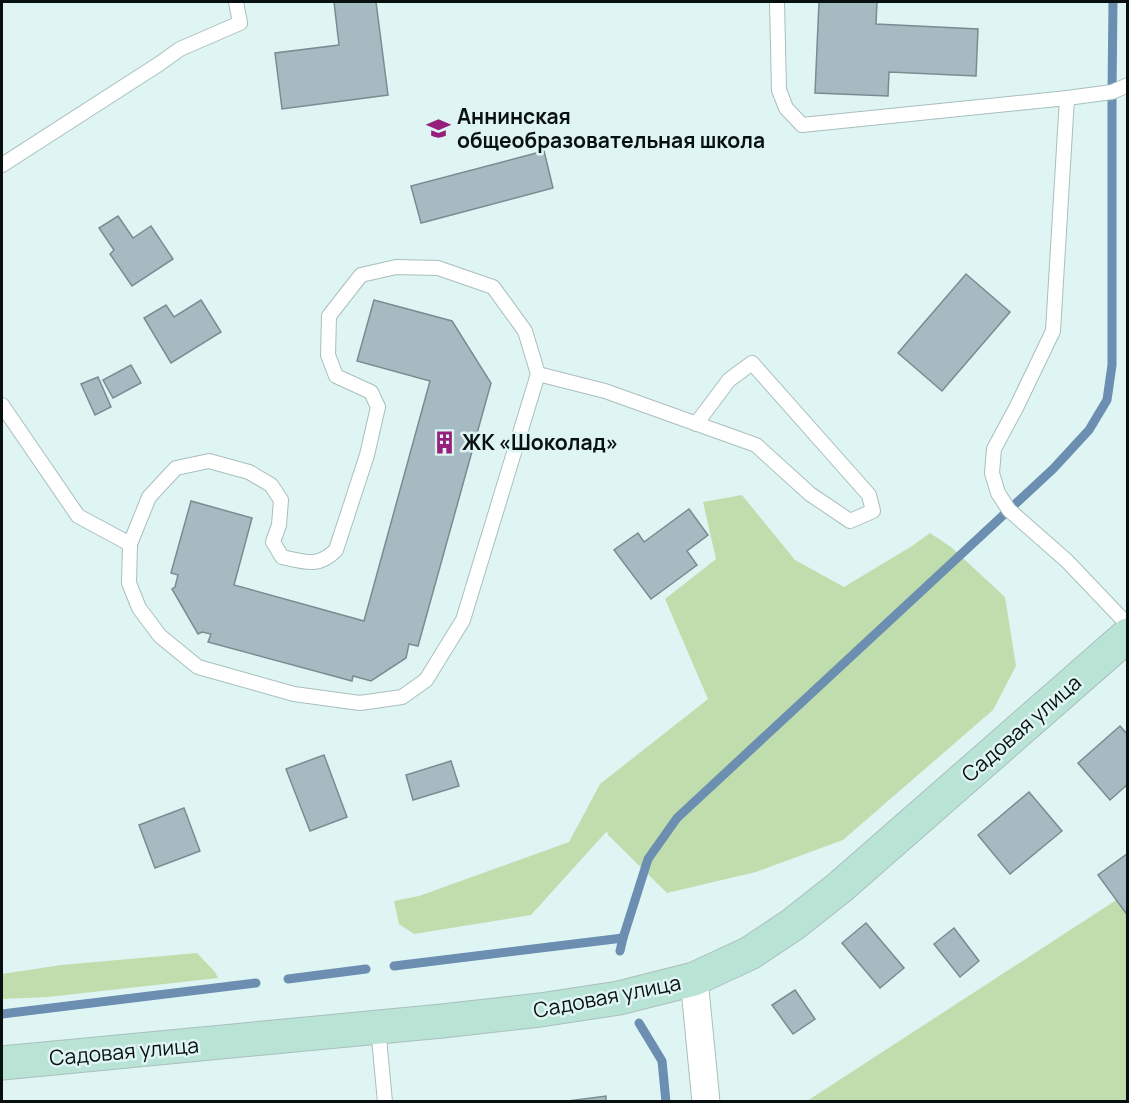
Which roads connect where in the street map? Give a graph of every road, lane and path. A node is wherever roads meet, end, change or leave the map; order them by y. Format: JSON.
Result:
{"nodes":[{"id":1,"x":236,"y":2,"type":"edge"},
{"id":2,"x":777,"y":2,"type":"edge"},
{"id":3,"x":1128,"y":84,"type":"edge"},
{"id":4,"x":1067,"y":98,"type":"junction"},
{"id":5,"x":2,"y":165,"type":"edge"},
{"id":6,"x":538,"y":374,"type":"junction"},
{"id":7,"x":2,"y":405,"type":"edge"},
{"id":8,"x":696,"y":424,"type":"junction"},
{"id":9,"x":130,"y":544,"type":"junction"},
{"id":10,"x":1128,"y":625,"type":"edge"},
{"id":11,"x":1128,"y":634,"type":"edge"},
{"id":12,"x":694,"y":979,"type":"junction"},
{"id":13,"x":378,"y":1027,"type":"junction"},
{"id":14,"x":2,"y":1063,"type":"edge"},
{"id":15,"x":385,"y":1101,"type":"edge"},
{"id":16,"x":706,"y":1101,"type":"edge"}],
"edges":[{"from":1,"to":5,"type":"lane"},
{"from":2,"to":4,"type":"lane"},
{"from":3,"to":4,"type":"lane"},
{"from":4,"to":10,"type":"lane"},
{"from":6,"to":8,"type":"lane"},
{"from":6,"to":9,"type":"lane"},
{"from":6,"to":9,"type":"lane"},
{"from":7,"to":9,"type":"lane"},
{"from":8,"to":8,"type":"lane"},
{"from":11,"to":12,"type":"main road","name":"Садовая улица"},
{"from":12,"to":13,"type":"main road","name":"Садовая улица"},
{"from":12,"to":16,"type":"street"},
{"from":13,"to":14,"type":"main road","name":"Садовая улица"},
{"from":13,"to":15,"type":"lane"}]}
